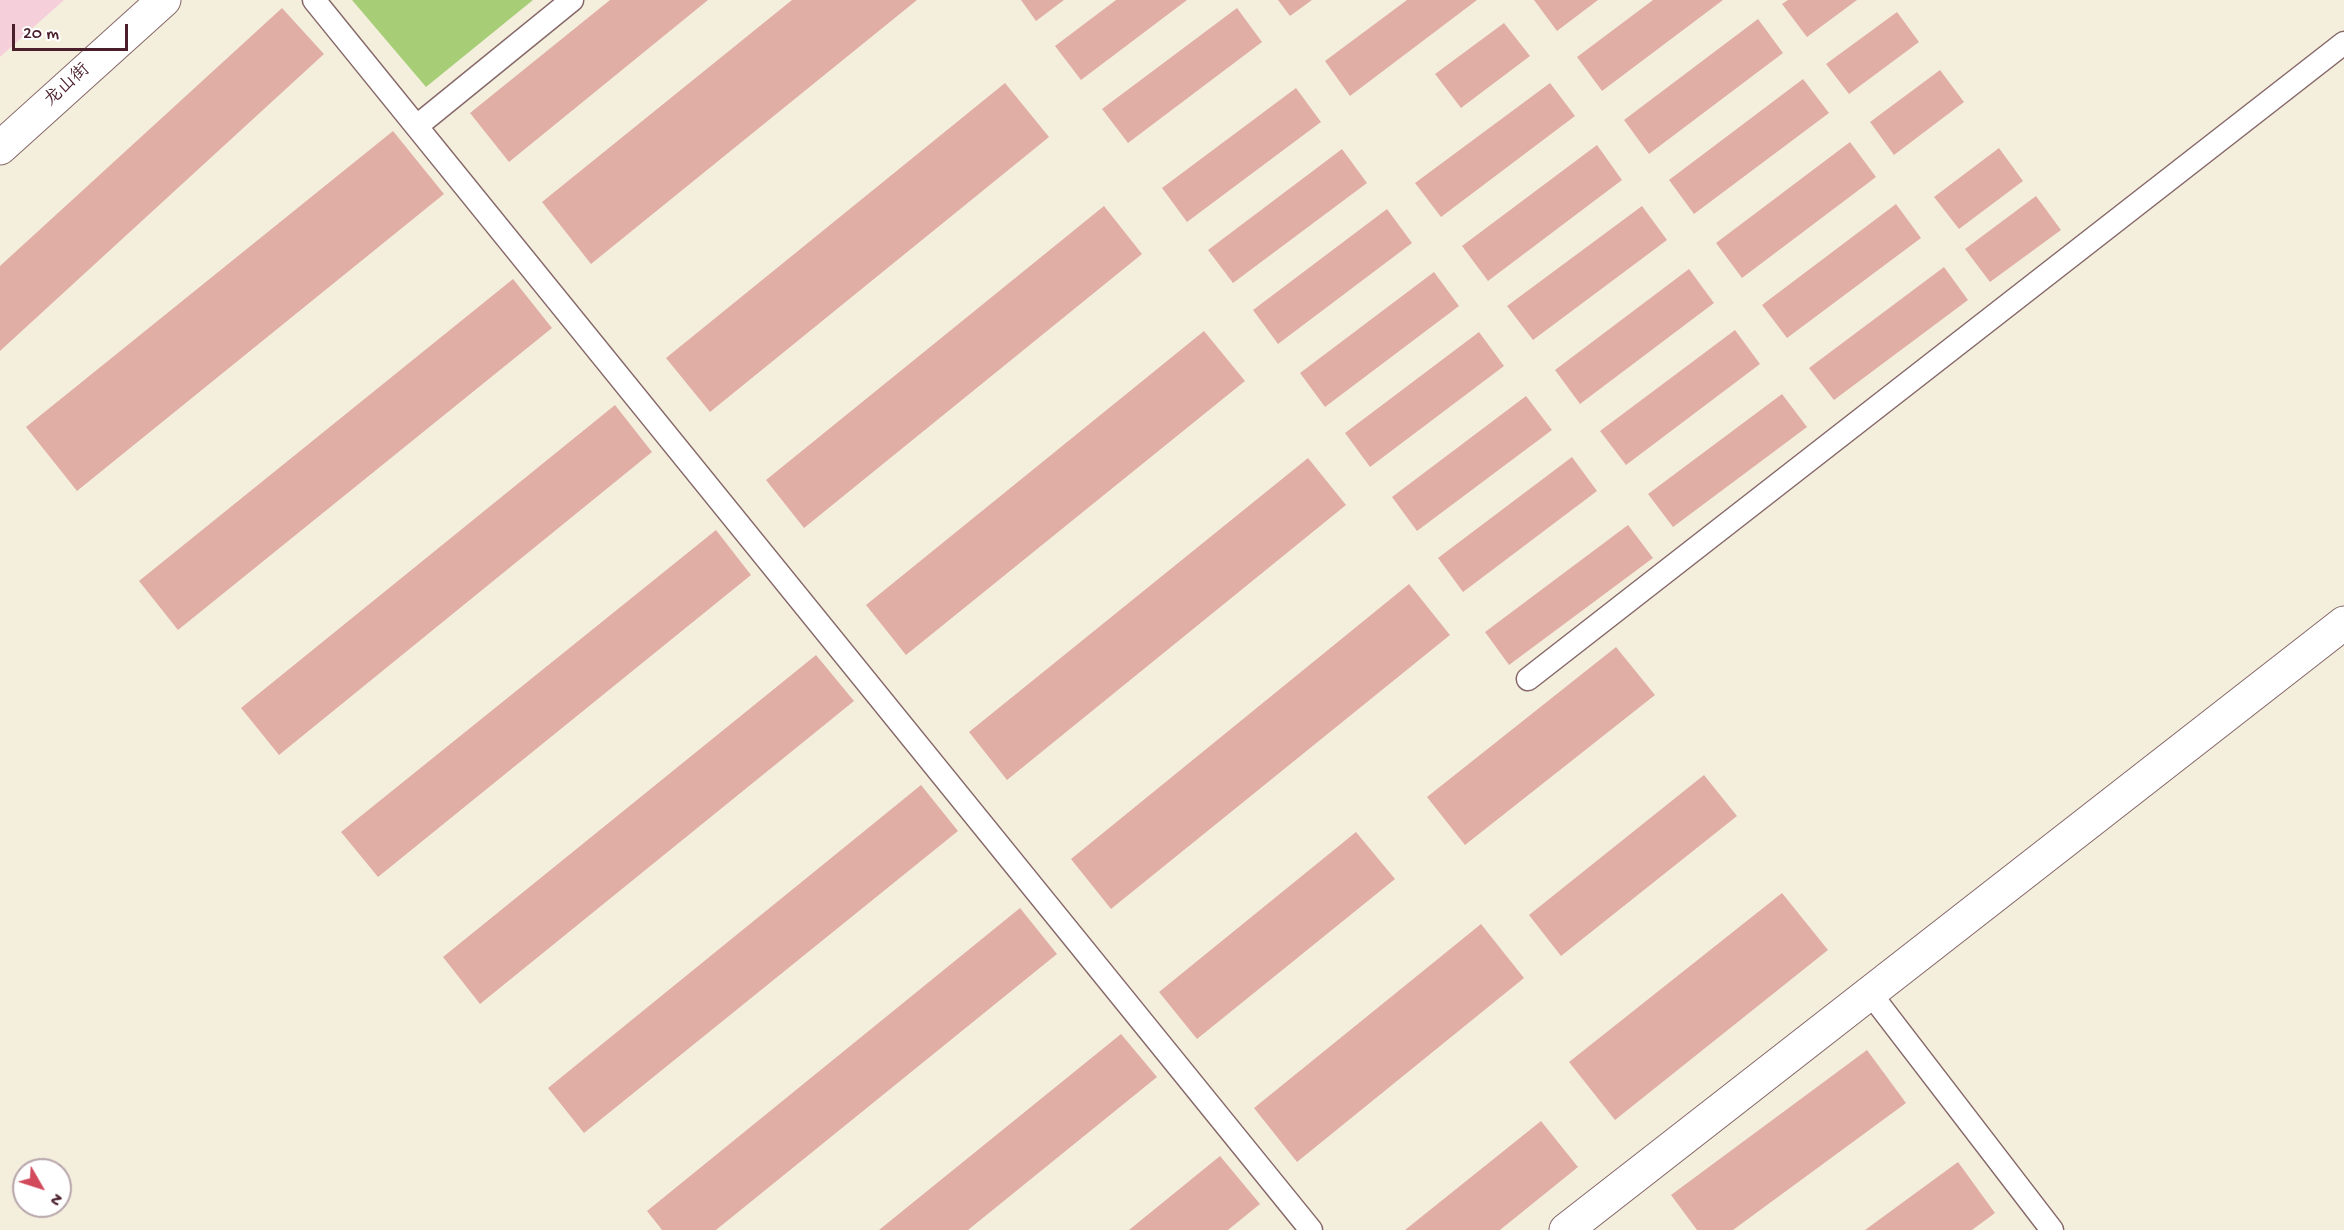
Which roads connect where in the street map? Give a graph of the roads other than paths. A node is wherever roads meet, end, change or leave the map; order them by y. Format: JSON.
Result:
{"nodes":[{"id":1,"x":164,"y":0,"type":"edge"},
{"id":2,"x":314,"y":0,"type":"edge"},
{"id":3,"x":572,"y":0,"type":"edge"},
{"id":4,"x":2344,"y":43,"type":"edge"},
{"id":5,"x":417,"y":126,"type":"junction"},
{"id":6,"x":0,"y":148,"type":"edge"},
{"id":7,"x":2344,"y":623,"type":"edge"},
{"id":8,"x":1528,"y":679,"type":"dead end"},
{"id":9,"x":1870,"y":993,"type":"junction"},
{"id":10,"x":1311,"y":1230,"type":"edge"},
{"id":11,"x":1566,"y":1230,"type":"edge"},
{"id":12,"x":2052,"y":1230,"type":"edge"}],
"edges":[{"from":1,"to":6,"type":"street","name":"龙山街"},
{"from":2,"to":5,"type":"lane"},
{"from":3,"to":5,"type":"lane"},
{"from":4,"to":8,"type":"lane"},
{"from":5,"to":10,"type":"lane"},
{"from":7,"to":9,"type":"street"},
{"from":9,"to":11,"type":"street"},
{"from":9,"to":12,"type":"lane"}]}
